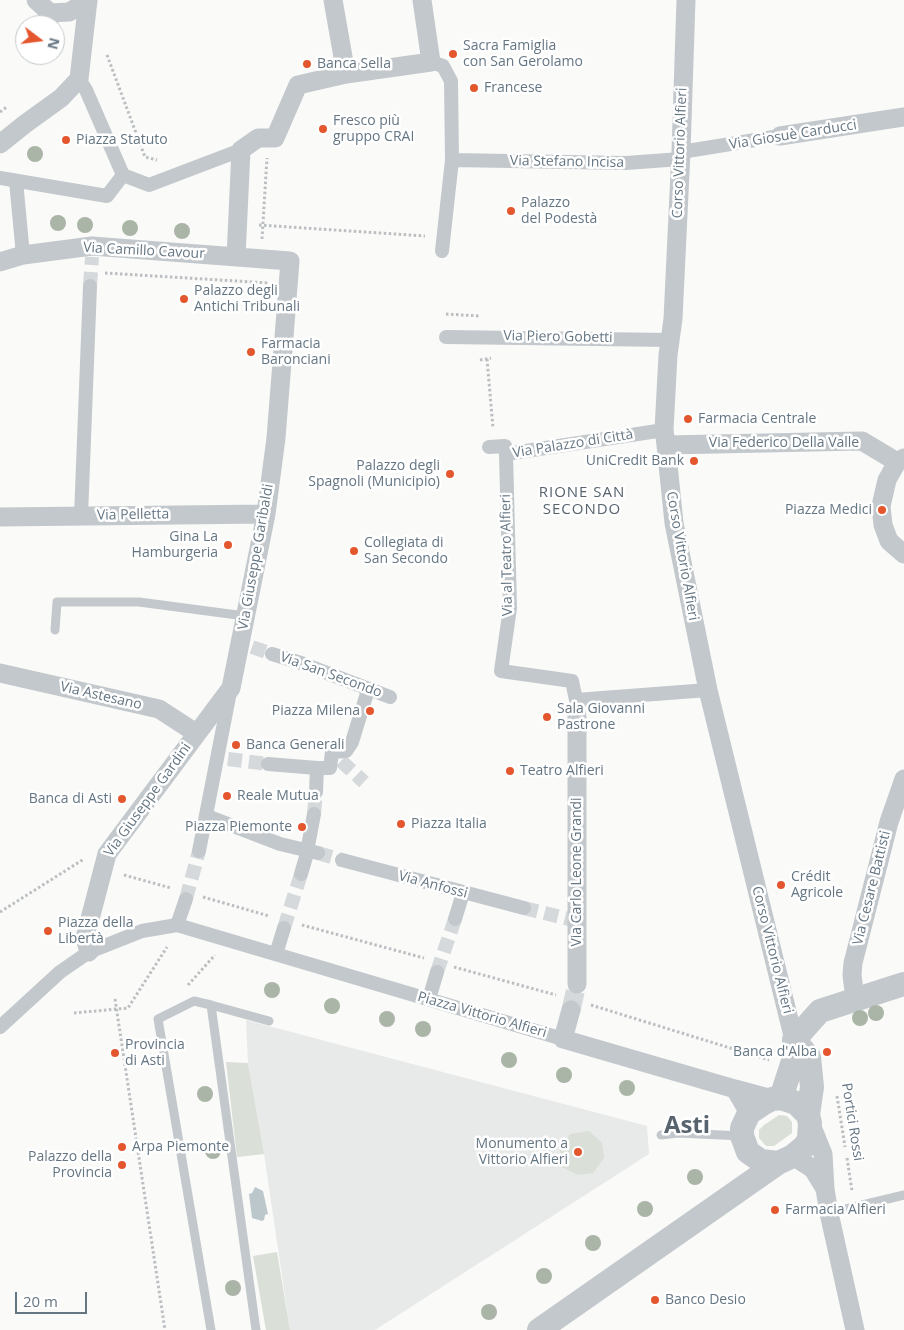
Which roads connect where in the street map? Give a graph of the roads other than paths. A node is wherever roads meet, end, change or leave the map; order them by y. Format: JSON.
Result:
{"nodes":[{"id":1,"x":36,"y":0,"type":"edge"},
{"id":2,"x":333,"y":0,"type":"edge"},
{"id":3,"x":422,"y":0,"type":"edge"},
{"id":4,"x":686,"y":0,"type":"edge"},
{"id":5,"x":88,"y":1,"type":"edge"},
{"id":6,"x":431,"y":62,"type":"junction"},
{"id":7,"x":346,"y":74,"type":"junction"},
{"id":8,"x":79,"y":79,"type":"junction"},
{"id":9,"x":904,"y":117,"type":"edge"},
{"id":10,"x":780,"y":136,"type":"joint"},
{"id":11,"x":0,"y":144,"type":"edge"},
{"id":12,"x":241,"y":150,"type":"junction"},
{"id":13,"x":681,"y":156,"type":"junction"},
{"id":14,"x":452,"y":160,"type":"junction"},
{"id":15,"x":123,"y":175,"type":"junction"},
{"id":16,"x":0,"y":178,"type":"edge"},
{"id":17,"x":16,"y":181,"type":"junction"},
{"id":18,"x":442,"y":250,"type":"dead end"},
{"id":19,"x":23,"y":254,"type":"junction"},
{"id":20,"x":236,"y":257,"type":"junction"},
{"id":21,"x":290,"y":261,"type":"joint"},
{"id":22,"x":0,"y":262,"type":"edge"},
{"id":23,"x":90,"y":286,"type":"tunnel mouth"},
{"id":24,"x":446,"y":337,"type":"dead end"},
{"id":25,"x":670,"y":340,"type":"junction"},
{"id":26,"x":665,"y":437,"type":"junction"},
{"id":27,"x":492,"y":441,"type":"road end"},
{"id":28,"x":506,"y":454,"type":"junction"},
{"id":29,"x":900,"y":460,"type":"edge"},
{"id":30,"x":266,"y":514,"type":"junction"},
{"id":31,"x":81,"y":516,"type":"junction"},
{"id":32,"x":0,"y":517,"type":"edge"},
{"id":33,"x":904,"y":554,"type":"edge"},
{"id":34,"x":245,"y":616,"type":"junction"},
{"id":35,"x":55,"y":630,"type":"dead end"},
{"id":36,"x":272,"y":654,"type":"tunnel mouth"},
{"id":37,"x":0,"y":673,"type":"edge"},
{"id":38,"x":231,"y":688,"type":"junction"},
{"id":39,"x":368,"y":690,"type":"junction"},
{"id":40,"x":708,"y":690,"type":"junction"},
{"id":41,"x":390,"y":697,"type":"dead end"},
{"id":42,"x":577,"y":708,"type":"junction"},
{"id":43,"x":196,"y":733,"type":"junction"},
{"id":44,"x":268,"y":764,"type":"tunnel mouth"},
{"id":45,"x":317,"y":768,"type":"junction"},
{"id":46,"x":904,"y":779,"type":"edge"},
{"id":47,"x":316,"y":792,"type":"tunnel mouth"},
{"id":48,"x":314,"y":814,"type":"tunnel mouth"},
{"id":49,"x":207,"y":816,"type":"junction"},
{"id":50,"x":199,"y":851,"type":"tunnel mouth"},
{"id":51,"x":311,"y":854,"type":"junction"},
{"id":52,"x":342,"y":860,"type":"tunnel mouth"},
{"id":53,"x":301,"y":874,"type":"tunnel mouth"},
{"id":54,"x":463,"y":893,"type":"junction"},
{"id":55,"x":186,"y":899,"type":"tunnel mouth"},
{"id":56,"x":524,"y":908,"type":"tunnel mouth"},
{"id":57,"x":455,"y":919,"type":"tunnel mouth"},
{"id":58,"x":177,"y":925,"type":"junction"},
{"id":59,"x":284,"y":928,"type":"tunnel mouth"},
{"id":60,"x":88,"y":952,"type":"junction"},
{"id":61,"x":276,"y":954,"type":"junction"},
{"id":62,"x":437,"y":972,"type":"tunnel mouth"},
{"id":63,"x":577,"y":984,"type":"tunnel mouth"},
{"id":64,"x":904,"y":984,"type":"edge"},
{"id":65,"x":429,"y":999,"type":"junction"},
{"id":66,"x":855,"y":999,"type":"junction"},
{"id":67,"x":211,"y":1005,"type":"junction"},
{"id":68,"x":571,"y":1010,"type":"tunnel mouth"},
{"id":69,"x":269,"y":1021,"type":"dead end"},
{"id":70,"x":0,"y":1027,"type":"edge"},
{"id":71,"x":563,"y":1038,"type":"junction"},
{"id":72,"x":794,"y":1040,"type":"junction"},
{"id":73,"x":735,"y":1089,"type":"junction"},
{"id":74,"x":776,"y":1099,"type":"junction"},
{"id":75,"x":749,"y":1113,"type":"junction"},
{"id":76,"x":808,"y":1116,"type":"junction"},
{"id":77,"x":661,"y":1134,"type":"dead end"},
{"id":78,"x":743,"y":1140,"type":"junction"},
{"id":79,"x":786,"y":1159,"type":"junction"},
{"id":80,"x":825,"y":1188,"type":"junction"},
{"id":81,"x":904,"y":1195,"type":"edge"},
{"id":82,"x":720,"y":1203,"type":"junction"},
{"id":83,"x":828,"y":1213,"type":"junction"},
{"id":84,"x":551,"y":1326,"type":"edge"},
{"id":85,"x":211,"y":1330,"type":"edge"},
{"id":86,"x":256,"y":1330,"type":"edge"},
{"id":87,"x":855,"y":1330,"type":"edge"}],
"edges":[{"from":1,"to":5,"type":"street"},
{"from":2,"to":7,"type":"street"},
{"from":3,"to":6,"type":"street"},
{"from":4,"to":13,"type":"street","name":"Corso Vittorio Alfieri"},
{"from":5,"to":8,"type":"street"},
{"from":6,"to":7,"type":"street"},
{"from":6,"to":14,"type":"street"},
{"from":7,"to":12,"type":"street"},
{"from":8,"to":11,"type":"street"},
{"from":8,"to":15,"type":"street"},
{"from":9,"to":10,"type":"street","name":"Via Giosuè Carducci"},
{"from":10,"to":13,"type":"street","name":"Via Giosuè Carducci"},
{"from":12,"to":15,"type":"street"},
{"from":12,"to":20,"type":"street"},
{"from":13,"to":14,"type":"street","name":"Via Stefano Incisa"},
{"from":13,"to":25,"type":"street","name":"Corso Vittorio Alfieri"},
{"from":14,"to":18,"type":"street"},
{"from":15,"to":17,"type":"street"},
{"from":16,"to":17,"type":"street"},
{"from":17,"to":19,"type":"street"},
{"from":19,"to":20,"type":"street","name":"Via Camillo Cavour"},
{"from":19,"to":22,"type":"street","name":"Via Camillo Cavour"},
{"from":20,"to":21,"type":"street","name":"Via Camillo Cavour"},
{"from":21,"to":30,"type":"street","name":"Via Giuseppe Garibaldi"},
{"from":23,"to":31,"type":"street"},
{"from":24,"to":25,"type":"street","name":"Via Piero Gobetti"},
{"from":25,"to":26,"type":"street","name":"Corso Vittorio Alfieri"},
{"from":26,"to":28,"type":"street","name":"Via Palazzo di Città"},
{"from":26,"to":29,"type":"street","name":"Via Federico Della Valle"},
{"from":26,"to":40,"type":"street","name":"Corso Vittorio Alfieri"},
{"from":27,"to":28,"type":"street","name":"Via Palazzo di Città"},
{"from":28,"to":42,"type":"street","name":"Via al Teatro Alfieri"},
{"from":29,"to":33,"type":"street"},
{"from":30,"to":31,"type":"street","name":"Via Pelletta"},
{"from":30,"to":34,"type":"street","name":"Via Giuseppe Garibaldi"},
{"from":31,"to":32,"type":"street","name":"Via Pelletta"},
{"from":34,"to":35,"type":"lane"},
{"from":34,"to":38,"type":"street","name":"Via Giuseppe Garibaldi"},
{"from":36,"to":39,"type":"street","name":"Via San Secondo"},
{"from":37,"to":43,"type":"street","name":"Via Astesano"},
{"from":38,"to":43,"type":"street","name":"Via Giuseppe Gardini"},
{"from":38,"to":49,"type":"street","name":"Via Giuseppe Garibaldi"},
{"from":39,"to":41,"type":"street","name":"Via San Secondo"},
{"from":39,"to":45,"type":"street"},
{"from":40,"to":42,"type":"street"},
{"from":40,"to":72,"type":"street","name":"Corso Vittorio Alfieri"},
{"from":42,"to":63,"type":"street","name":"Via Carlo Leone Grandi"},
{"from":43,"to":60,"type":"street","name":"Via Giuseppe Gardini"},
{"from":44,"to":45,"type":"street"},
{"from":45,"to":47,"type":"street"},
{"from":46,"to":66,"type":"street","name":"Via Cesare Battisti"},
{"from":48,"to":51,"type":"street"},
{"from":49,"to":50,"type":"street","name":"Via Giuseppe Garibaldi"},
{"from":49,"to":51,"type":"street"},
{"from":51,"to":53,"type":"street"},
{"from":52,"to":54,"type":"street","name":"Via Anfossi"},
{"from":54,"to":56,"type":"street","name":"Via Anfossi"},
{"from":54,"to":57,"type":"street"},
{"from":55,"to":58,"type":"street"},
{"from":58,"to":60,"type":"street"},
{"from":58,"to":61,"type":"street","name":"Piazza Vittorio Alfieri"},
{"from":59,"to":61,"type":"street"},
{"from":60,"to":70,"type":"street"},
{"from":61,"to":65,"type":"street","name":"Piazza Vittorio Alfieri"},
{"from":62,"to":65,"type":"street"},
{"from":64,"to":66,"type":"street"},
{"from":65,"to":71,"type":"street","name":"Piazza Vittorio Alfieri"},
{"from":66,"to":72,"type":"street"},
{"from":67,"to":69,"type":"lane"},
{"from":67,"to":85,"type":"lane"},
{"from":67,"to":86,"type":"lane"},
{"from":68,"to":71,"type":"street"},
{"from":71,"to":73,"type":"street","name":"Piazza Vittorio Alfieri"},
{"from":72,"to":74,"type":"street","name":"Corso Vittorio Alfieri"},
{"from":72,"to":76,"type":"street","name":"Corso Vittorio Alfieri"},
{"from":73,"to":74,"type":"street","name":"Piazza Vittorio Alfieri"},
{"from":73,"to":75,"type":"street"},
{"from":74,"to":75,"type":"street"},
{"from":74,"to":76,"type":"street"},
{"from":75,"to":78,"type":"street"},
{"from":76,"to":79,"type":"street"},
{"from":76,"to":80,"type":"street"},
{"from":77,"to":78,"type":"lane"},
{"from":78,"to":79,"type":"street"},
{"from":78,"to":82,"type":"street"},
{"from":79,"to":80,"type":"street"},
{"from":79,"to":82,"type":"street"},
{"from":80,"to":83,"type":"street"},
{"from":81,"to":83,"type":"lane"},
{"from":82,"to":84,"type":"street"},
{"from":83,"to":87,"type":"street"}]}
